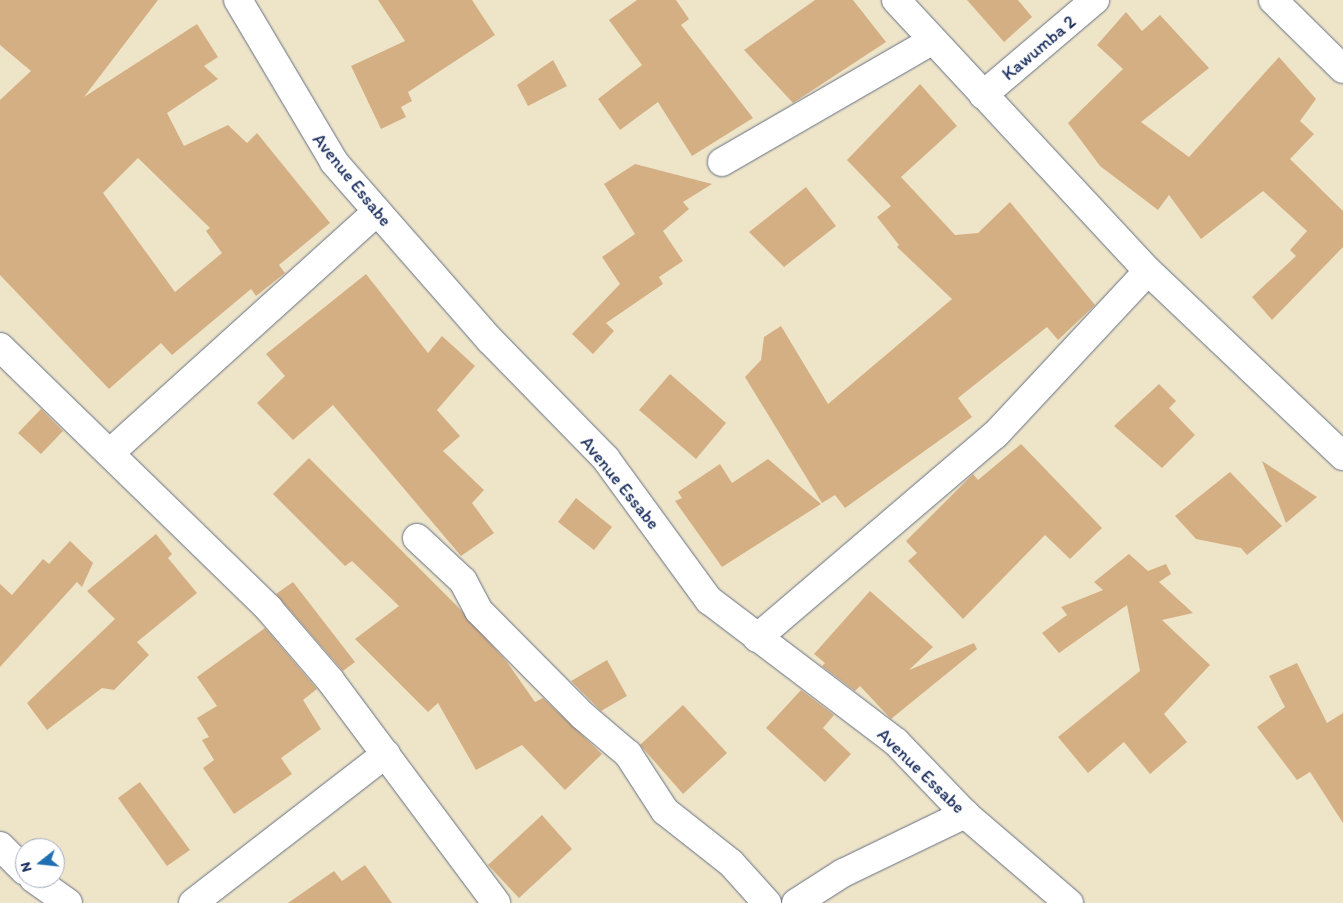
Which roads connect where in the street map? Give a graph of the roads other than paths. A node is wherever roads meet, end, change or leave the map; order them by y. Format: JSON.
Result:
{"nodes":[{"id":1,"x":238,"y":0,"type":"edge"},
{"id":2,"x":896,"y":0,"type":"edge"},
{"id":3,"x":1095,"y":0,"type":"edge"},
{"id":4,"x":1273,"y":0,"type":"edge"},
{"id":5,"x":932,"y":41,"type":"junction"},
{"id":6,"x":1343,"y":69,"type":"edge"},
{"id":7,"x":983,"y":95,"type":"junction"},
{"id":8,"x":722,"y":162,"type":"dead end"},
{"id":9,"x":377,"y":212,"type":"junction"},
{"id":10,"x":1148,"y":271,"type":"junction"},
{"id":11,"x":0,"y":347,"type":"edge"},
{"id":12,"x":111,"y":452,"type":"junction"},
{"id":13,"x":1343,"y":456,"type":"edge"},
{"id":14,"x":417,"y":538,"type":"dead end"},
{"id":15,"x":757,"y":638,"type":"junction"},
{"id":16,"x":386,"y":754,"type":"junction"},
{"id":17,"x":965,"y":814,"type":"junction"},
{"id":18,"x":0,"y":846,"type":"edge"},
{"id":19,"x":15,"y":861,"type":"edge"},
{"id":20,"x":47,"y":888,"type":"edge"},
{"id":21,"x":68,"y":903,"type":"edge"},
{"id":22,"x":193,"y":903,"type":"edge"},
{"id":23,"x":496,"y":903,"type":"edge"},
{"id":24,"x":768,"y":903,"type":"edge"},
{"id":25,"x":796,"y":903,"type":"edge"},
{"id":26,"x":1068,"y":903,"type":"edge"}],
"edges":[{"from":1,"to":9,"type":"street","name":"Avenue Essabe"},
{"from":2,"to":5,"type":"street"},
{"from":3,"to":7,"type":"street","name":"Kawumba 2"},
{"from":4,"to":6,"type":"street"},
{"from":5,"to":7,"type":"street"},
{"from":5,"to":8,"type":"street"},
{"from":7,"to":10,"type":"street"},
{"from":9,"to":12,"type":"street"},
{"from":9,"to":15,"type":"street","name":"Avenue Essabe"},
{"from":10,"to":13,"type":"street"},
{"from":10,"to":15,"type":"street"},
{"from":11,"to":12,"type":"street"},
{"from":12,"to":16,"type":"street"},
{"from":14,"to":24,"type":"street"},
{"from":15,"to":17,"type":"street","name":"Avenue Essabe"},
{"from":16,"to":22,"type":"street"},
{"from":16,"to":23,"type":"street"},
{"from":17,"to":25,"type":"street"},
{"from":17,"to":26,"type":"street","name":"Avenue Essabe"},
{"from":18,"to":19,"type":"street"},
{"from":20,"to":21,"type":"street"}]}
